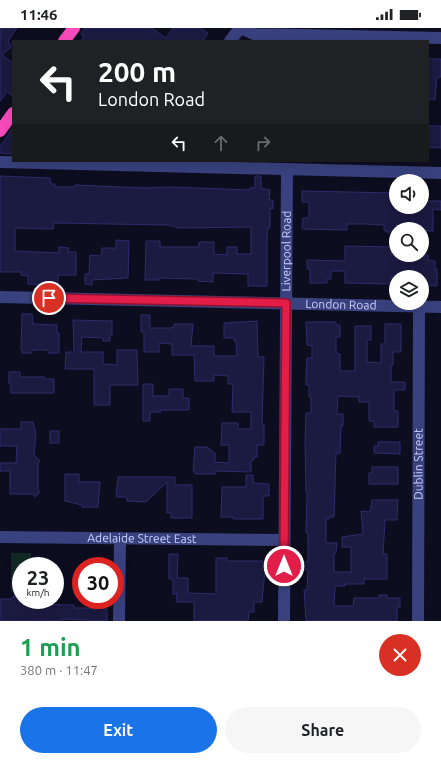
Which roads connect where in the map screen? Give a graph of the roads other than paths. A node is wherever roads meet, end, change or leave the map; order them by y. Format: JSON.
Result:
{"nodes":[{"id":1,"x":74,"y":28,"type":"edge"},
{"id":2,"x":240,"y":28,"type":"edge"},
{"id":3,"x":441,"y":38,"type":"edge"},
{"id":4,"x":65,"y":40,"type":"edge"},
{"id":5,"x":231,"y":40,"type":"edge"},
{"id":6,"x":12,"y":114,"type":"edge"},
{"id":7,"x":0,"y":131,"type":"edge"},
{"id":8,"x":0,"y":162,"type":"edge"},
{"id":9,"x":154,"y":164,"type":"edge"},
{"id":10,"x":287,"y":169,"type":"junction"},
{"id":11,"x":441,"y":173,"type":"edge"},
{"id":12,"x":0,"y":297,"type":"edge"},
{"id":13,"x":286,"y":303,"type":"junction"},
{"id":14,"x":389,"y":305,"type":"edge"},
{"id":15,"x":429,"y":306,"type":"edge"},
{"id":16,"x":441,"y":307,"type":"edge"},
{"id":17,"x":419,"y":310,"type":"edge"},
{"id":18,"x":0,"y":537,"type":"edge"},
{"id":19,"x":120,"y":538,"type":"junction"},
{"id":20,"x":284,"y":540,"type":"junction"},
{"id":21,"x":119,"y":621,"type":"edge"},
{"id":22,"x":284,"y":621,"type":"edge"},
{"id":23,"x":418,"y":621,"type":"edge"}],
"edges":[{"from":1,"to":4,"type":"highway"},
{"from":2,"to":3,"type":"street"},
{"from":2,"to":5,"type":"street"},
{"from":6,"to":7,"type":"highway"},
{"from":8,"to":9,"type":"street"},
{"from":9,"to":10,"type":"street"},
{"from":10,"to":11,"type":"street"},
{"from":10,"to":13,"type":"street","name":"Liverpool Road"},
{"from":12,"to":13,"type":"street","name":"London Road"},
{"from":13,"to":14,"type":"street","name":"London Road"},
{"from":13,"to":20,"type":"street","name":"Liverpool Road"},
{"from":15,"to":16,"type":"street","name":"London Road"},
{"from":17,"to":23,"type":"street","name":"Dublin Street"},
{"from":18,"to":19,"type":"street","name":"Adelaide Street East"},
{"from":19,"to":20,"type":"street","name":"Adelaide Street East"},
{"from":19,"to":21,"type":"street"},
{"from":20,"to":22,"type":"street","name":"Liverpool Road"}]}
